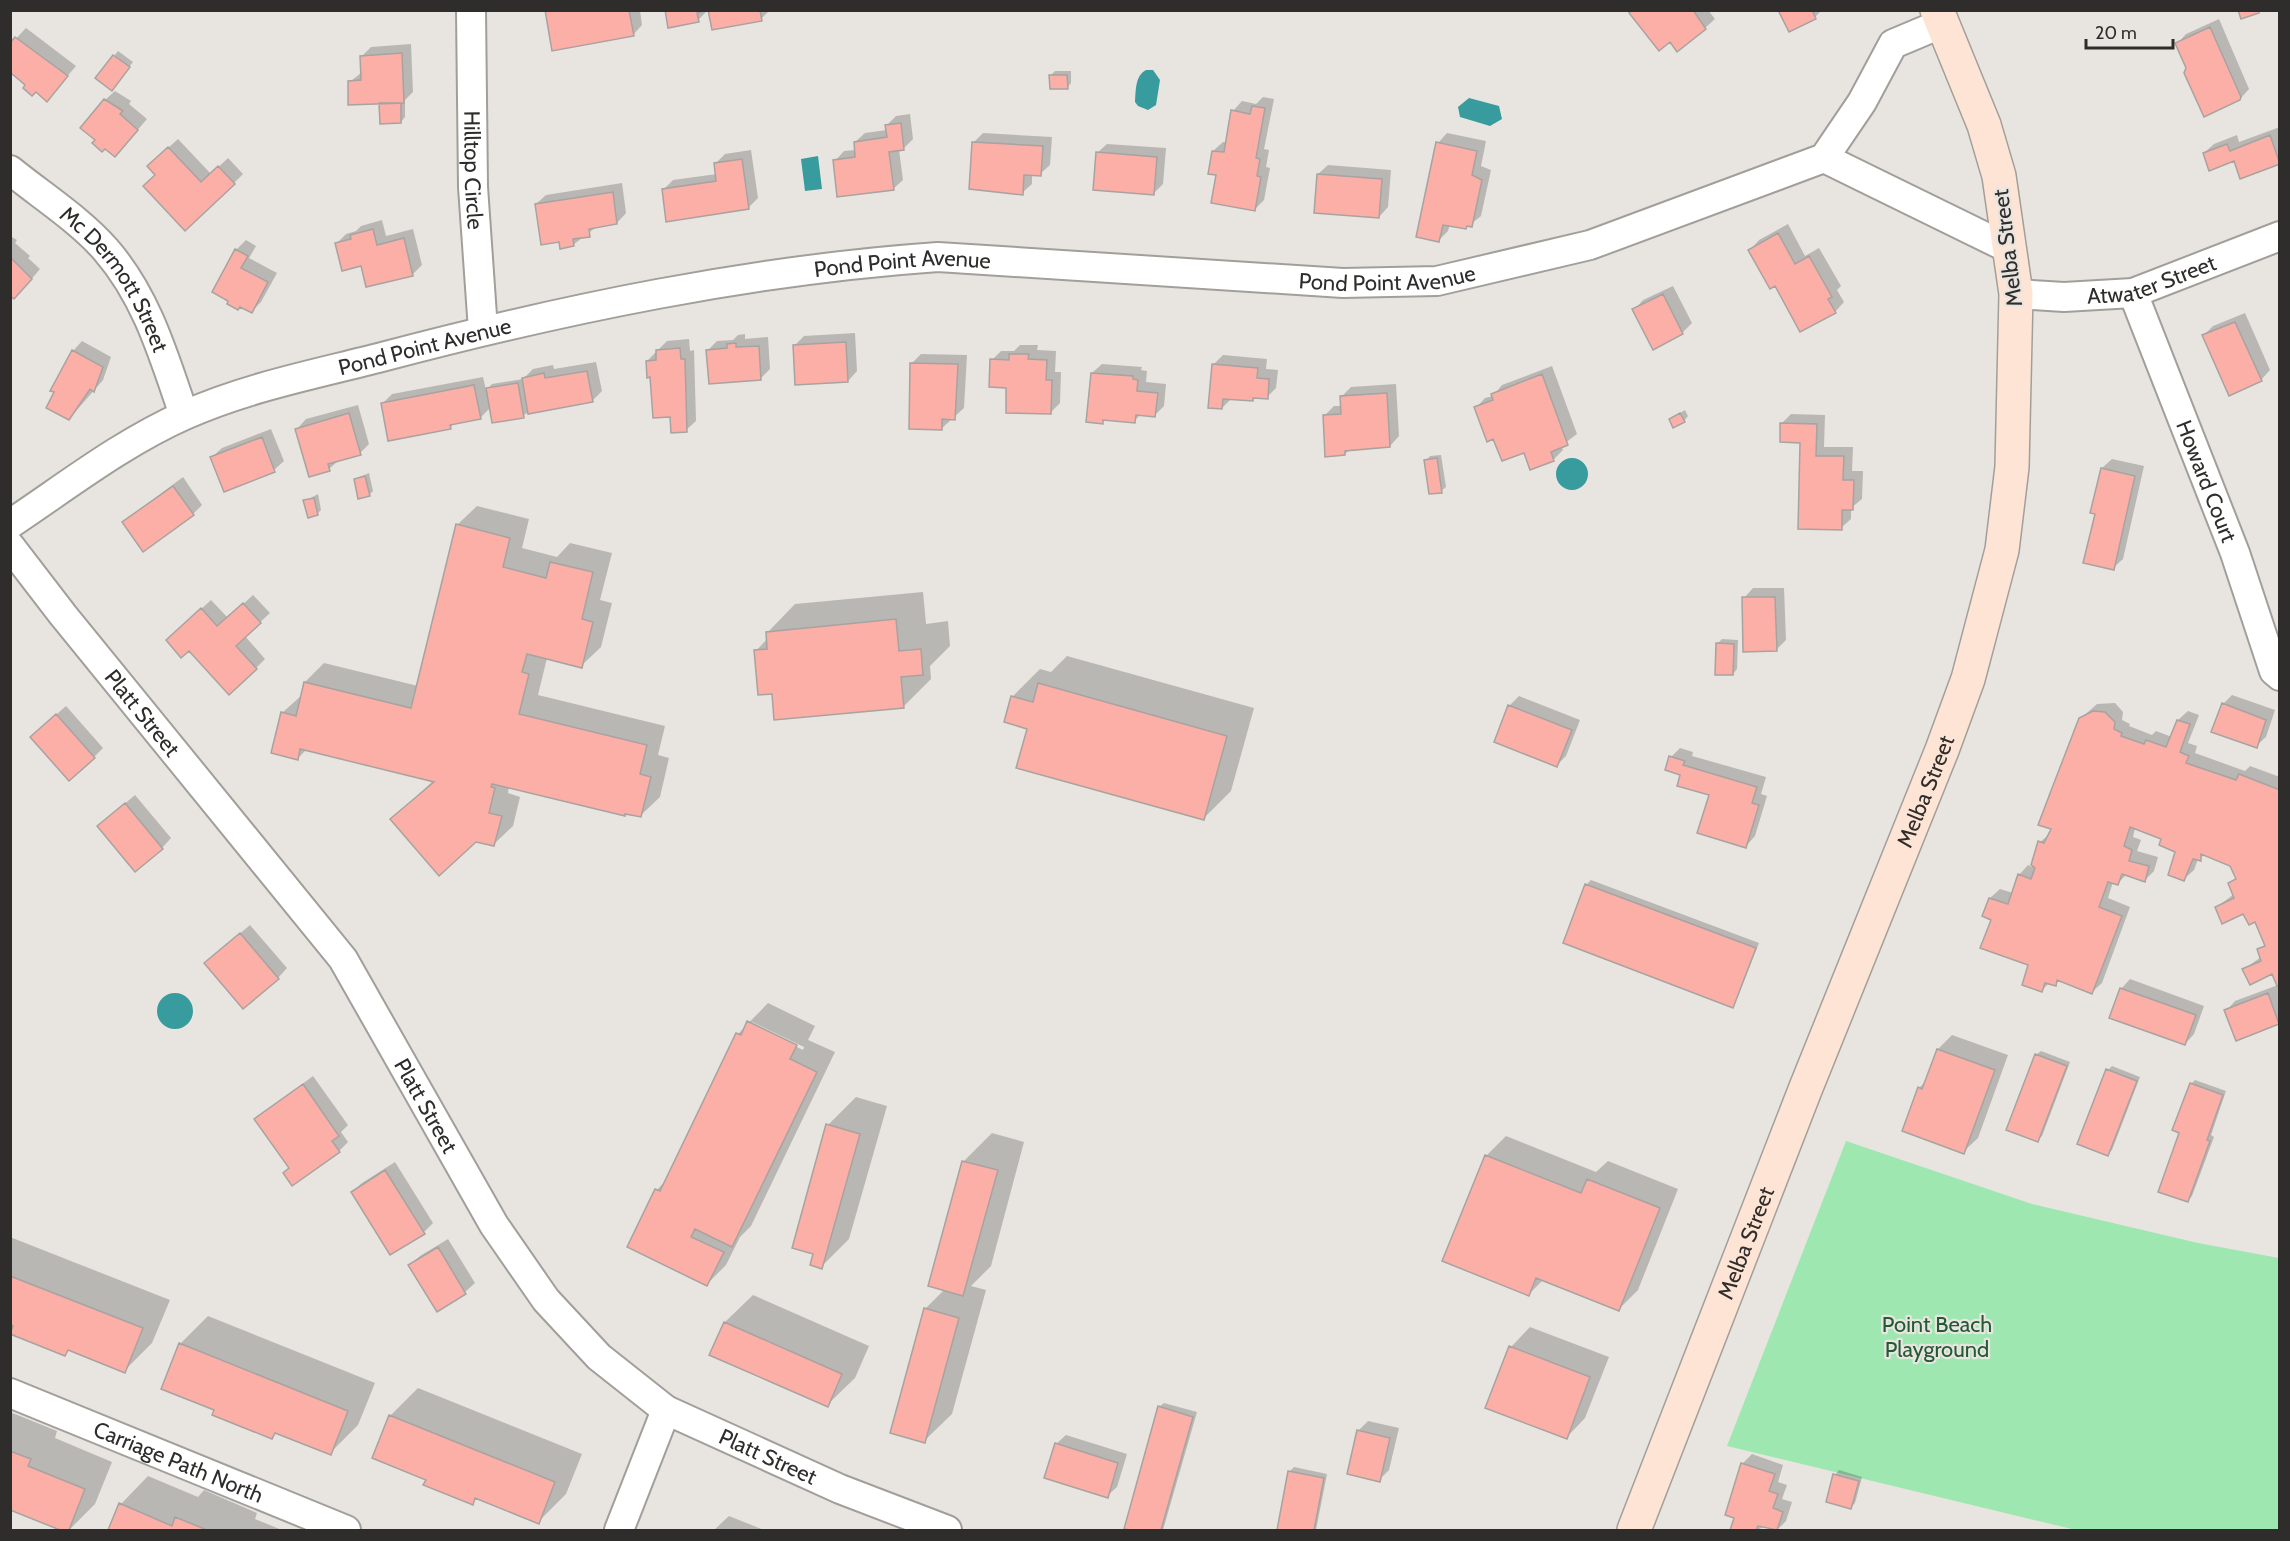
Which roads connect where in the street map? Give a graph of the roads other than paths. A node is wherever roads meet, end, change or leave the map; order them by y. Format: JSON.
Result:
{"nodes":[{"id":1,"x":471,"y":10,"type":"edge"},
{"id":2,"x":1940,"y":17,"type":"edge"},
{"id":3,"x":1824,"y":158,"type":"junction"},
{"id":4,"x":10,"y":170,"type":"edge"},
{"id":5,"x":2280,"y":236,"type":"edge"},
{"id":6,"x":2010,"y":249,"type":"junction"},
{"id":7,"x":2133,"y":293,"type":"junction"},
{"id":8,"x":2016,"y":294,"type":"junction"},
{"id":9,"x":483,"y":330,"type":"junction"},
{"id":10,"x":184,"y":415,"type":"junction"},
{"id":11,"x":10,"y":524,"type":"edge"},
{"id":12,"x":10,"y":546,"type":"edge"},
{"id":13,"x":2277,"y":673,"type":"edge"},
{"id":14,"x":10,"y":1393,"type":"edge"},
{"id":15,"x":666,"y":1410,"type":"junction"},
{"id":16,"x":346,"y":1530,"type":"edge"},
{"id":17,"x":619,"y":1530,"type":"edge"},
{"id":18,"x":947,"y":1530,"type":"edge"},
{"id":19,"x":1634,"y":1530,"type":"edge"}],
"edges":[{"from":1,"to":9,"type":"street","name":"Hilltop Circle"},
{"from":2,"to":3,"type":"street"},
{"from":2,"to":6,"type":"main road","name":"Melba Street"},
{"from":3,"to":6,"type":"street"},
{"from":3,"to":9,"type":"street","name":"Pond Point Avenue"},
{"from":4,"to":10,"type":"street","name":"Mc Dermott Street"},
{"from":5,"to":7,"type":"street","name":"Atwater Street"},
{"from":6,"to":8,"type":"main road","name":"Melba Street"},
{"from":7,"to":8,"type":"street","name":"Atwater Street"},
{"from":7,"to":13,"type":"street","name":"Howard Court"},
{"from":8,"to":19,"type":"main road","name":"Melba Street"},
{"from":9,"to":10,"type":"street","name":"Pond Point Avenue"},
{"from":10,"to":11,"type":"street","name":"Pond Point Avenue"},
{"from":12,"to":15,"type":"street","name":"Platt Street"},
{"from":14,"to":16,"type":"street","name":"Carriage Path North"},
{"from":15,"to":17,"type":"street"},
{"from":15,"to":18,"type":"street","name":"Platt Street"}]}
